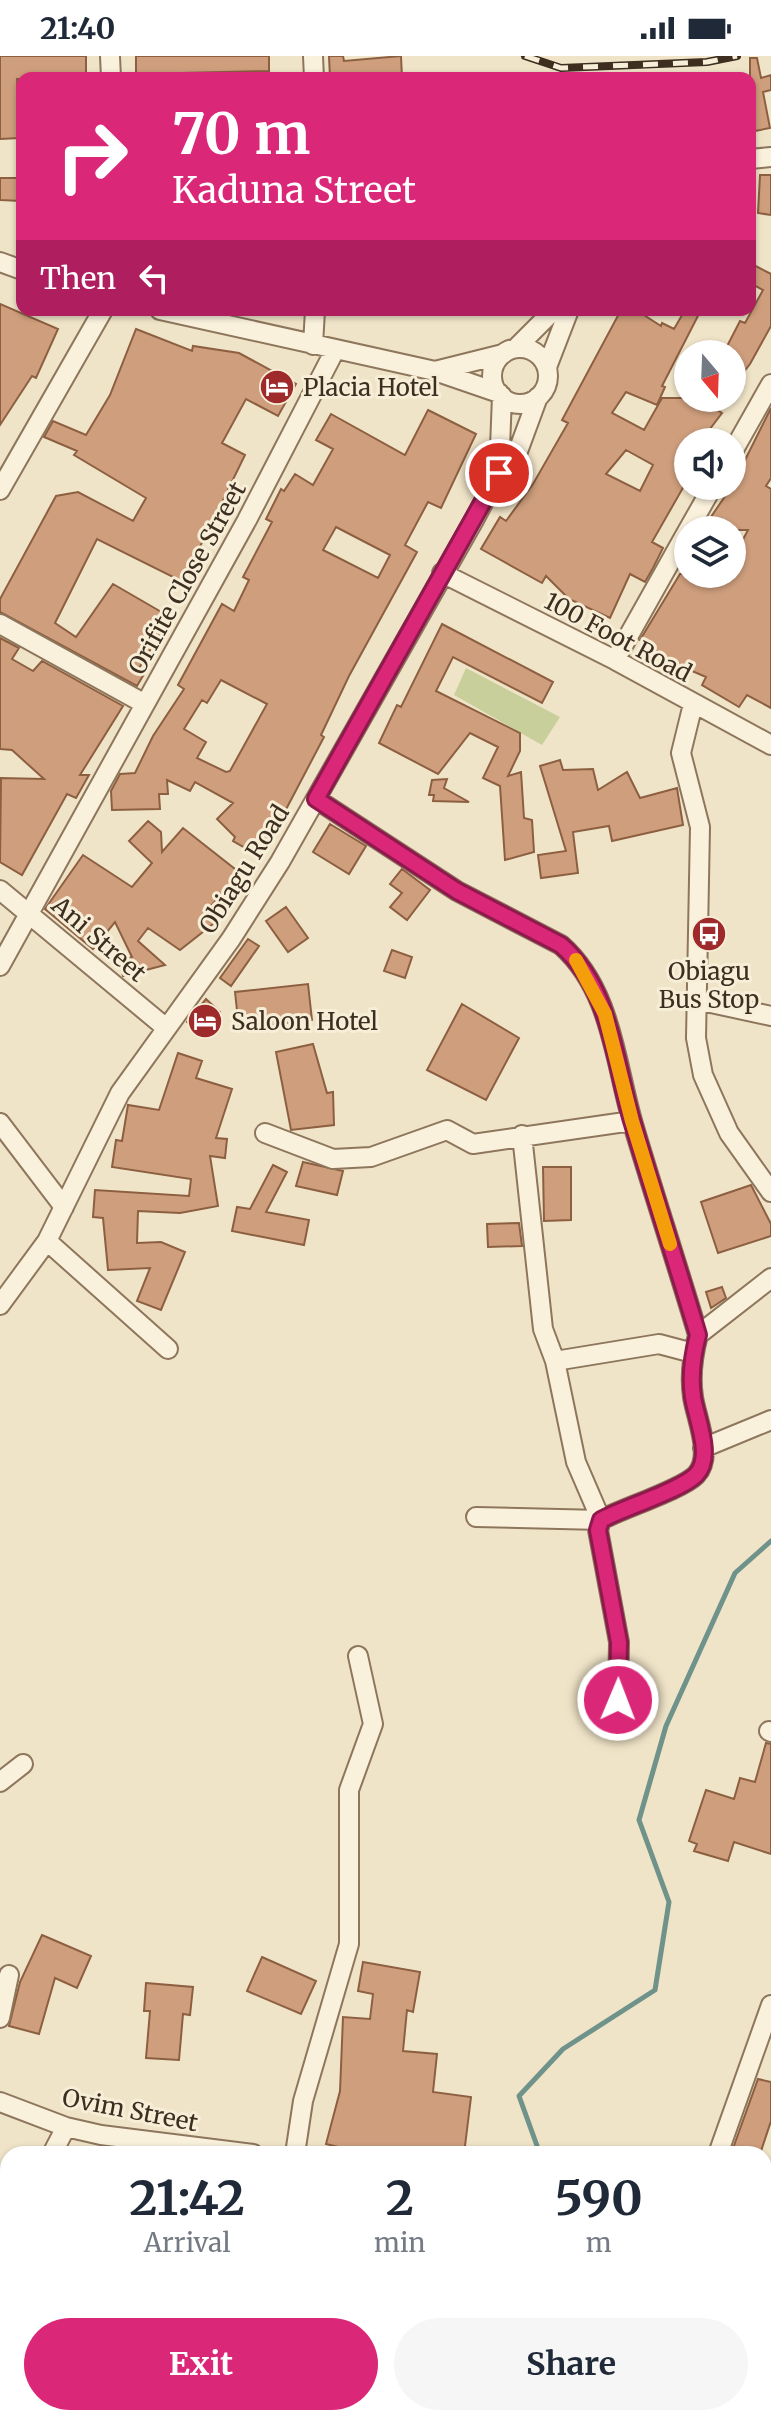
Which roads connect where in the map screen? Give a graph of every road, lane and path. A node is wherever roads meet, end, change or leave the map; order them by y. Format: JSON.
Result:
{"nodes":[{"id":1,"x":100,"y":316,"type":"edge"},
{"id":2,"x":186,"y":316,"type":"edge"},
{"id":3,"x":315,"y":316,"type":"edge"},
{"id":4,"x":547,"y":316,"type":"edge"},
{"id":5,"x":567,"y":316,"type":"edge"},
{"id":6,"x":313,"y":345,"type":"junction"},
{"id":7,"x":335,"y":350,"type":"junction"},
{"id":8,"x":509,"y":351,"type":"junction"},
{"id":9,"x":547,"y":367,"type":"junction"},
{"id":10,"x":435,"y":371,"type":"junction"},
{"id":11,"x":771,"y":384,"type":"edge"},
{"id":12,"x":500,"y":395,"type":"junction"},
{"id":13,"x":538,"y":397,"type":"junction"},
{"id":14,"x":746,"y":428,"type":"edge"},
{"id":15,"x":499,"y":473,"type":"junction"},
{"id":16,"x":0,"y":490,"type":"edge"},
{"id":17,"x":674,"y":555,"type":"edge"},
{"id":18,"x":442,"y":573,"type":"junction"},
{"id":19,"x":0,"y":624,"type":"edge"},
{"id":20,"x":615,"y":660,"type":"junction"},
{"id":21,"x":145,"y":704,"type":"junction"},
{"id":22,"x":693,"y":704,"type":"junction"},
{"id":23,"x":771,"y":745,"type":"edge"},
{"id":24,"x":316,"y":799,"type":"junction"},
{"id":25,"x":0,"y":890,"type":"edge"},
{"id":26,"x":31,"y":913,"type":"junction"},
{"id":27,"x":0,"y":966,"type":"edge"},
{"id":28,"x":697,"y":1000,"type":"junction"},
{"id":29,"x":771,"y":1016,"type":"edge"},
{"id":30,"x":165,"y":1027,"type":"junction"},
{"id":31,"x":632,"y":1121,"type":"junction"},
{"id":32,"x":0,"y":1123,"type":"edge"},
{"id":33,"x":265,"y":1133,"type":"dead end"},
{"id":34,"x":522,"y":1135,"type":"junction"},
{"id":35,"x":771,"y":1192,"type":"edge"},
{"id":36,"x":64,"y":1207,"type":"junction"},
{"id":37,"x":47,"y":1241,"type":"junction"},
{"id":38,"x":771,"y":1278,"type":"edge"},
{"id":39,"x":0,"y":1305,"type":"edge"},
{"id":40,"x":696,"y":1344,"type":"junction"},
{"id":41,"x":168,"y":1349,"type":"dead end"},
{"id":42,"x":555,"y":1361,"type":"junction"},
{"id":43,"x":771,"y":1420,"type":"edge"},
{"id":44,"x":703,"y":1448,"type":"junction"},
{"id":45,"x":476,"y":1517,"type":"dead end"},
{"id":46,"x":601,"y":1520,"type":"junction"},
{"id":47,"x":358,"y":1656,"type":"dead end"},
{"id":48,"x":618,"y":1700,"type":"dead end"},
{"id":49,"x":23,"y":1764,"type":"dead end"},
{"id":50,"x":0,"y":1782,"type":"edge"},
{"id":51,"x":9,"y":1975,"type":"dead end"},
{"id":52,"x":771,"y":2005,"type":"edge"},
{"id":53,"x":0,"y":2018,"type":"edge"},
{"id":54,"x":0,"y":2102,"type":"edge"},
{"id":55,"x":66,"y":2127,"type":"junction"},
{"id":56,"x":56,"y":2146,"type":"edge"},
{"id":57,"x":198,"y":2146,"type":"edge"},
{"id":58,"x":296,"y":2146,"type":"edge"},
{"id":59,"x":721,"y":2146,"type":"edge"}],
"edges":[{"from":1,"to":16,"type":"street"},
{"from":2,"to":6,"type":"street"},
{"from":3,"to":6,"type":"street"},
{"from":4,"to":8,"type":"street"},
{"from":5,"to":9,"type":"street"},
{"from":6,"to":7,"type":"street"},
{"from":7,"to":10,"type":"street"},
{"from":7,"to":21,"type":"street","name":"Orifite Close Street"},
{"from":8,"to":9,"type":"street"},
{"from":8,"to":10,"type":"street"},
{"from":8,"to":12,"type":"street"},
{"from":9,"to":13,"type":"street"},
{"from":10,"to":12,"type":"street"},
{"from":11,"to":14,"type":"street"},
{"from":12,"to":13,"type":"street"},
{"from":12,"to":15,"type":"street","name":"Obiagu Road"},
{"from":13,"to":15,"type":"street"},
{"from":15,"to":18,"type":"street","name":"Obiagu Road"},
{"from":17,"to":20,"type":"street"},
{"from":18,"to":20,"type":"street","name":"100 Foot Road"},
{"from":18,"to":24,"type":"street","name":"Obiagu Road"},
{"from":19,"to":21,"type":"street"},
{"from":20,"to":22,"type":"street","name":"100 Foot Road"},
{"from":21,"to":26,"type":"street","name":"Orifite Close Street"},
{"from":22,"to":23,"type":"street","name":"100 Foot Road"},
{"from":22,"to":28,"type":"street"},
{"from":24,"to":30,"type":"street","name":"Obiagu Road"},
{"from":24,"to":31,"type":"street"},
{"from":25,"to":26,"type":"street","name":"Ani Street"},
{"from":26,"to":27,"type":"street","name":"Orifite Close Street"},
{"from":26,"to":30,"type":"street","name":"Ani Street"},
{"from":28,"to":29,"type":"street"},
{"from":28,"to":35,"type":"street"},
{"from":30,"to":36,"type":"street","name":"Obiagu Road"},
{"from":31,"to":34,"type":"street"},
{"from":31,"to":40,"type":"street"},
{"from":32,"to":36,"type":"street"},
{"from":33,"to":34,"type":"street"},
{"from":34,"to":42,"type":"street"},
{"from":36,"to":37,"type":"street","name":"Obiagu Road"},
{"from":37,"to":39,"type":"street","name":"Obiagu Road"},
{"from":37,"to":41,"type":"street"},
{"from":38,"to":40,"type":"street"},
{"from":40,"to":42,"type":"street"},
{"from":40,"to":44,"type":"street"},
{"from":42,"to":46,"type":"street"},
{"from":43,"to":44,"type":"street"},
{"from":44,"to":46,"type":"street"},
{"from":45,"to":46,"type":"street"},
{"from":46,"to":48,"type":"street"},
{"from":47,"to":58,"type":"street"},
{"from":49,"to":50,"type":"street"},
{"from":51,"to":53,"type":"street"},
{"from":52,"to":59,"type":"street"},
{"from":54,"to":55,"type":"street","name":"Ovim Street"},
{"from":55,"to":56,"type":"street"},
{"from":55,"to":57,"type":"street","name":"Ovim Street"}]}
